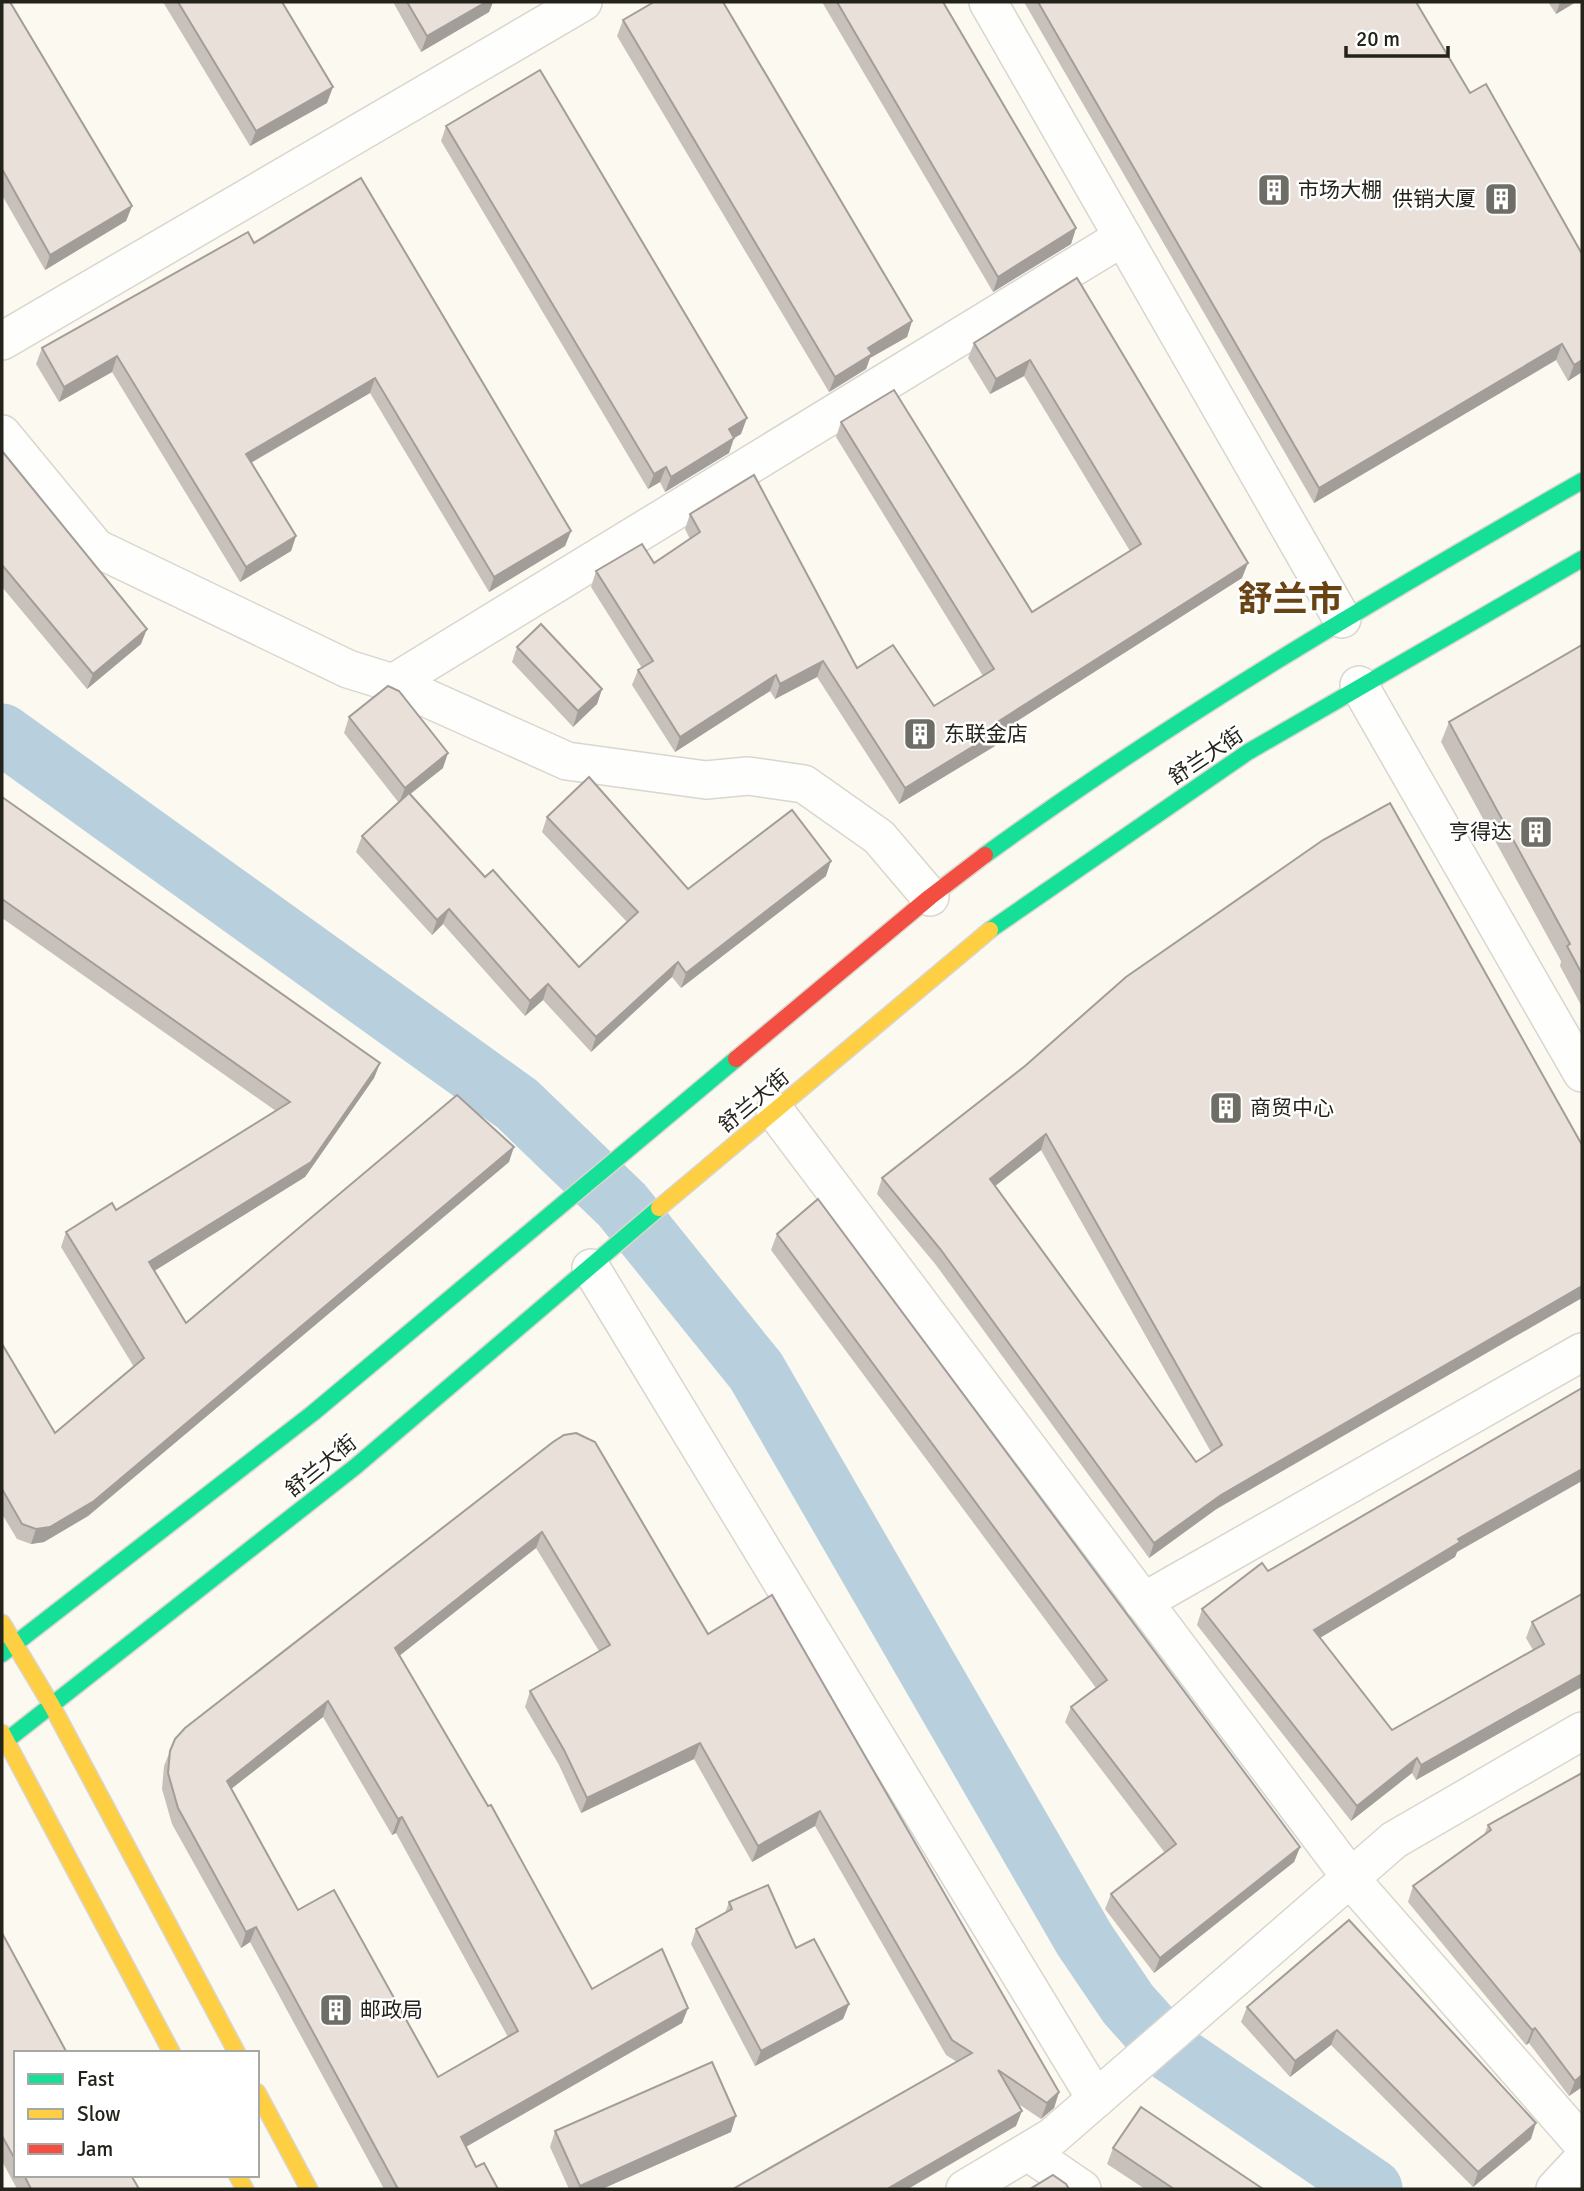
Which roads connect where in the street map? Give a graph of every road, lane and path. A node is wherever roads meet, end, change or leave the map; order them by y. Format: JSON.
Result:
{"nodes":[{"id":1,"x":583,"y":2,"type":"edge"},
{"id":2,"x":988,"y":2,"type":"edge"},
{"id":3,"x":1123,"y":237,"type":"junction"},
{"id":4,"x":2,"y":341,"type":"edge"},
{"id":5,"x":2,"y":434,"type":"edge"},
{"id":6,"x":1582,"y":481,"type":"edge"},
{"id":7,"x":1582,"y":559,"type":"edge"},
{"id":8,"x":1342,"y":619,"type":"junction"},
{"id":9,"x":393,"y":683,"type":"junction"},
{"id":10,"x":1359,"y":685,"type":"junction"},
{"id":11,"x":930,"y":897,"type":"junction"},
{"id":12,"x":1582,"y":1073,"type":"edge"},
{"id":13,"x":775,"y":1111,"type":"junction"},
{"id":14,"x":592,"y":1267,"type":"junction"},
{"id":15,"x":1582,"y":1352,"type":"edge"},
{"id":16,"x":1143,"y":1602,"type":"junction"},
{"id":17,"x":2,"y":1623,"type":"edge"},
{"id":18,"x":8,"y":1649,"type":"edge"},
{"id":19,"x":52,"y":1706,"type":"junction"},
{"id":20,"x":1582,"y":1731,"type":"edge"},
{"id":21,"x":3,"y":1739,"type":"edge"},
{"id":22,"x":1350,"y":1877,"type":"junction"},
{"id":23,"x":171,"y":2051,"type":"edge"},
{"id":24,"x":236,"y":2051,"type":"edge"},
{"id":25,"x":1100,"y":2095,"type":"junction"},
{"id":26,"x":259,"y":2096,"type":"edge"},
{"id":27,"x":1582,"y":2143,"type":"edge"},
{"id":28,"x":1028,"y":2152,"type":"junction"},
{"id":29,"x":1582,"y":2160,"type":"edge"},
{"id":30,"x":309,"y":2189,"type":"edge"},
{"id":31,"x":965,"y":2189,"type":"edge"},
{"id":32,"x":1082,"y":2189,"type":"edge"},
{"id":33,"x":1555,"y":2189,"type":"edge"}],
"edges":[{"from":1,"to":4,"type":"street"},
{"from":2,"to":3,"type":"street"},
{"from":3,"to":8,"type":"street"},
{"from":3,"to":9,"type":"street"},
{"from":5,"to":9,"type":"street"},
{"from":6,"to":8,"type":"main road","name":"舒兰大街"},
{"from":7,"to":10,"type":"main road","name":"舒兰大街"},
{"from":8,"to":11,"type":"main road","name":"舒兰大街"},
{"from":9,"to":11,"type":"street"},
{"from":10,"to":12,"type":"street"},
{"from":10,"to":13,"type":"main road","name":"舒兰大街"},
{"from":11,"to":18,"type":"main road","name":"舒兰大街"},
{"from":13,"to":14,"type":"main road","name":"舒兰大街"},
{"from":13,"to":16,"type":"street"},
{"from":14,"to":19,"type":"main road","name":"舒兰大街"},
{"from":14,"to":25,"type":"street"},
{"from":15,"to":16,"type":"street"},
{"from":16,"to":22,"type":"street"},
{"from":17,"to":18,"type":"main road"},
{"from":18,"to":19,"type":"main road"},
{"from":19,"to":21,"type":"main road","name":"舒兰大街"},
{"from":19,"to":24,"type":"main road"},
{"from":20,"to":22,"type":"street"},
{"from":21,"to":23,"type":"main road"},
{"from":22,"to":25,"type":"street"},
{"from":22,"to":27,"type":"street"},
{"from":25,"to":28,"type":"street"},
{"from":26,"to":30,"type":"main road"},
{"from":28,"to":31,"type":"street"},
{"from":28,"to":32,"type":"street"},
{"from":29,"to":33,"type":"street"}]}
